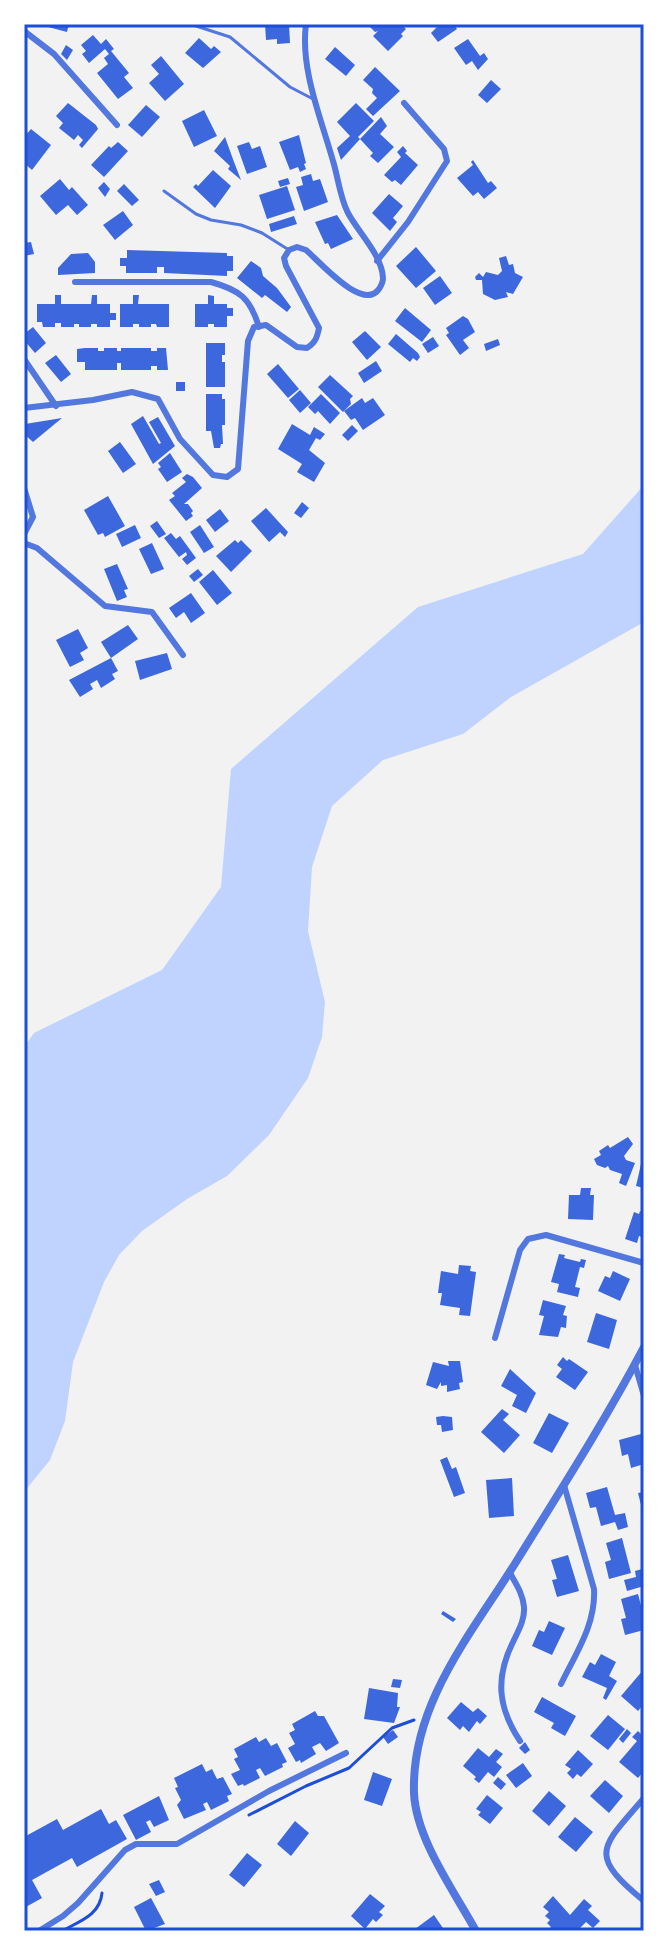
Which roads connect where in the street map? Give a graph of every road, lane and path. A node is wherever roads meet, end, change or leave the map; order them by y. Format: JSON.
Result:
{"nodes":[{"id":1,"x":190,"y":24,"type":"edge"},
{"id":2,"x":306,"y":24,"type":"edge"},
{"id":3,"x":24,"y":31,"type":"edge"},
{"id":4,"x":317,"y":101,"type":"junction"},
{"id":5,"x":404,"y":103,"type":"dead end"},
{"id":6,"x":117,"y":125,"type":"dead end"},
{"id":7,"x":164,"y":191,"type":"dead end"},
{"id":8,"x":289,"y":250,"type":"junction"},
{"id":9,"x":377,"y":261,"type":"junction"},
{"id":10,"x":75,"y":282,"type":"dead end"},
{"id":11,"x":259,"y":327,"type":"junction"},
{"id":12,"x":24,"y":359,"type":"edge"},
{"id":13,"x":56,"y":406,"type":"junction"},
{"id":14,"x":24,"y":408,"type":"edge"},
{"id":15,"x":24,"y":488,"type":"edge"},
{"id":16,"x":24,"y":534,"type":"edge"},
{"id":17,"x":24,"y":543,"type":"edge"},
{"id":18,"x":183,"y":655,"type":"dead end"},
{"id":19,"x":644,"y":1263,"type":"edge"},
{"id":20,"x":495,"y":1338,"type":"dead end"},
{"id":21,"x":644,"y":1347,"type":"edge"},
{"id":22,"x":634,"y":1365,"type":"junction"},
{"id":23,"x":644,"y":1396,"type":"edge"},
{"id":24,"x":564,"y":1485,"type":"junction"},
{"id":25,"x":510,"y":1573,"type":"junction"},
{"id":26,"x":561,"y":1684,"type":"dead end"},
{"id":27,"x":520,"y":1741,"type":"dead end"},
{"id":28,"x":346,"y":1753,"type":"dead end"},
{"id":29,"x":644,"y":1798,"type":"edge"},
{"id":30,"x":644,"y":1901,"type":"edge"},
{"id":31,"x":39,"y":1931,"type":"edge"},
{"id":32,"x":476,"y":1931,"type":"edge"}],
"edges":[{"from":1,"to":4,"type":"lane"},
{"from":2,"to":4,"type":"street"},
{"from":3,"to":6,"type":"street"},
{"from":4,"to":9,"type":"street"},
{"from":5,"to":9,"type":"street"},
{"from":7,"to":8,"type":"lane"},
{"from":8,"to":9,"type":"street"},
{"from":8,"to":11,"type":"street"},
{"from":10,"to":11,"type":"street"},
{"from":11,"to":13,"type":"street"},
{"from":12,"to":13,"type":"street"},
{"from":13,"to":14,"type":"street"},
{"from":15,"to":16,"type":"street"},
{"from":17,"to":18,"type":"street"},
{"from":19,"to":20,"type":"street"},
{"from":21,"to":22,"type":"street"},
{"from":22,"to":23,"type":"street"},
{"from":22,"to":24,"type":"street"},
{"from":24,"to":25,"type":"street"},
{"from":24,"to":26,"type":"street"},
{"from":25,"to":27,"type":"street"},
{"from":25,"to":32,"type":"street"},
{"from":28,"to":31,"type":"street"},
{"from":29,"to":30,"type":"street"}]}
